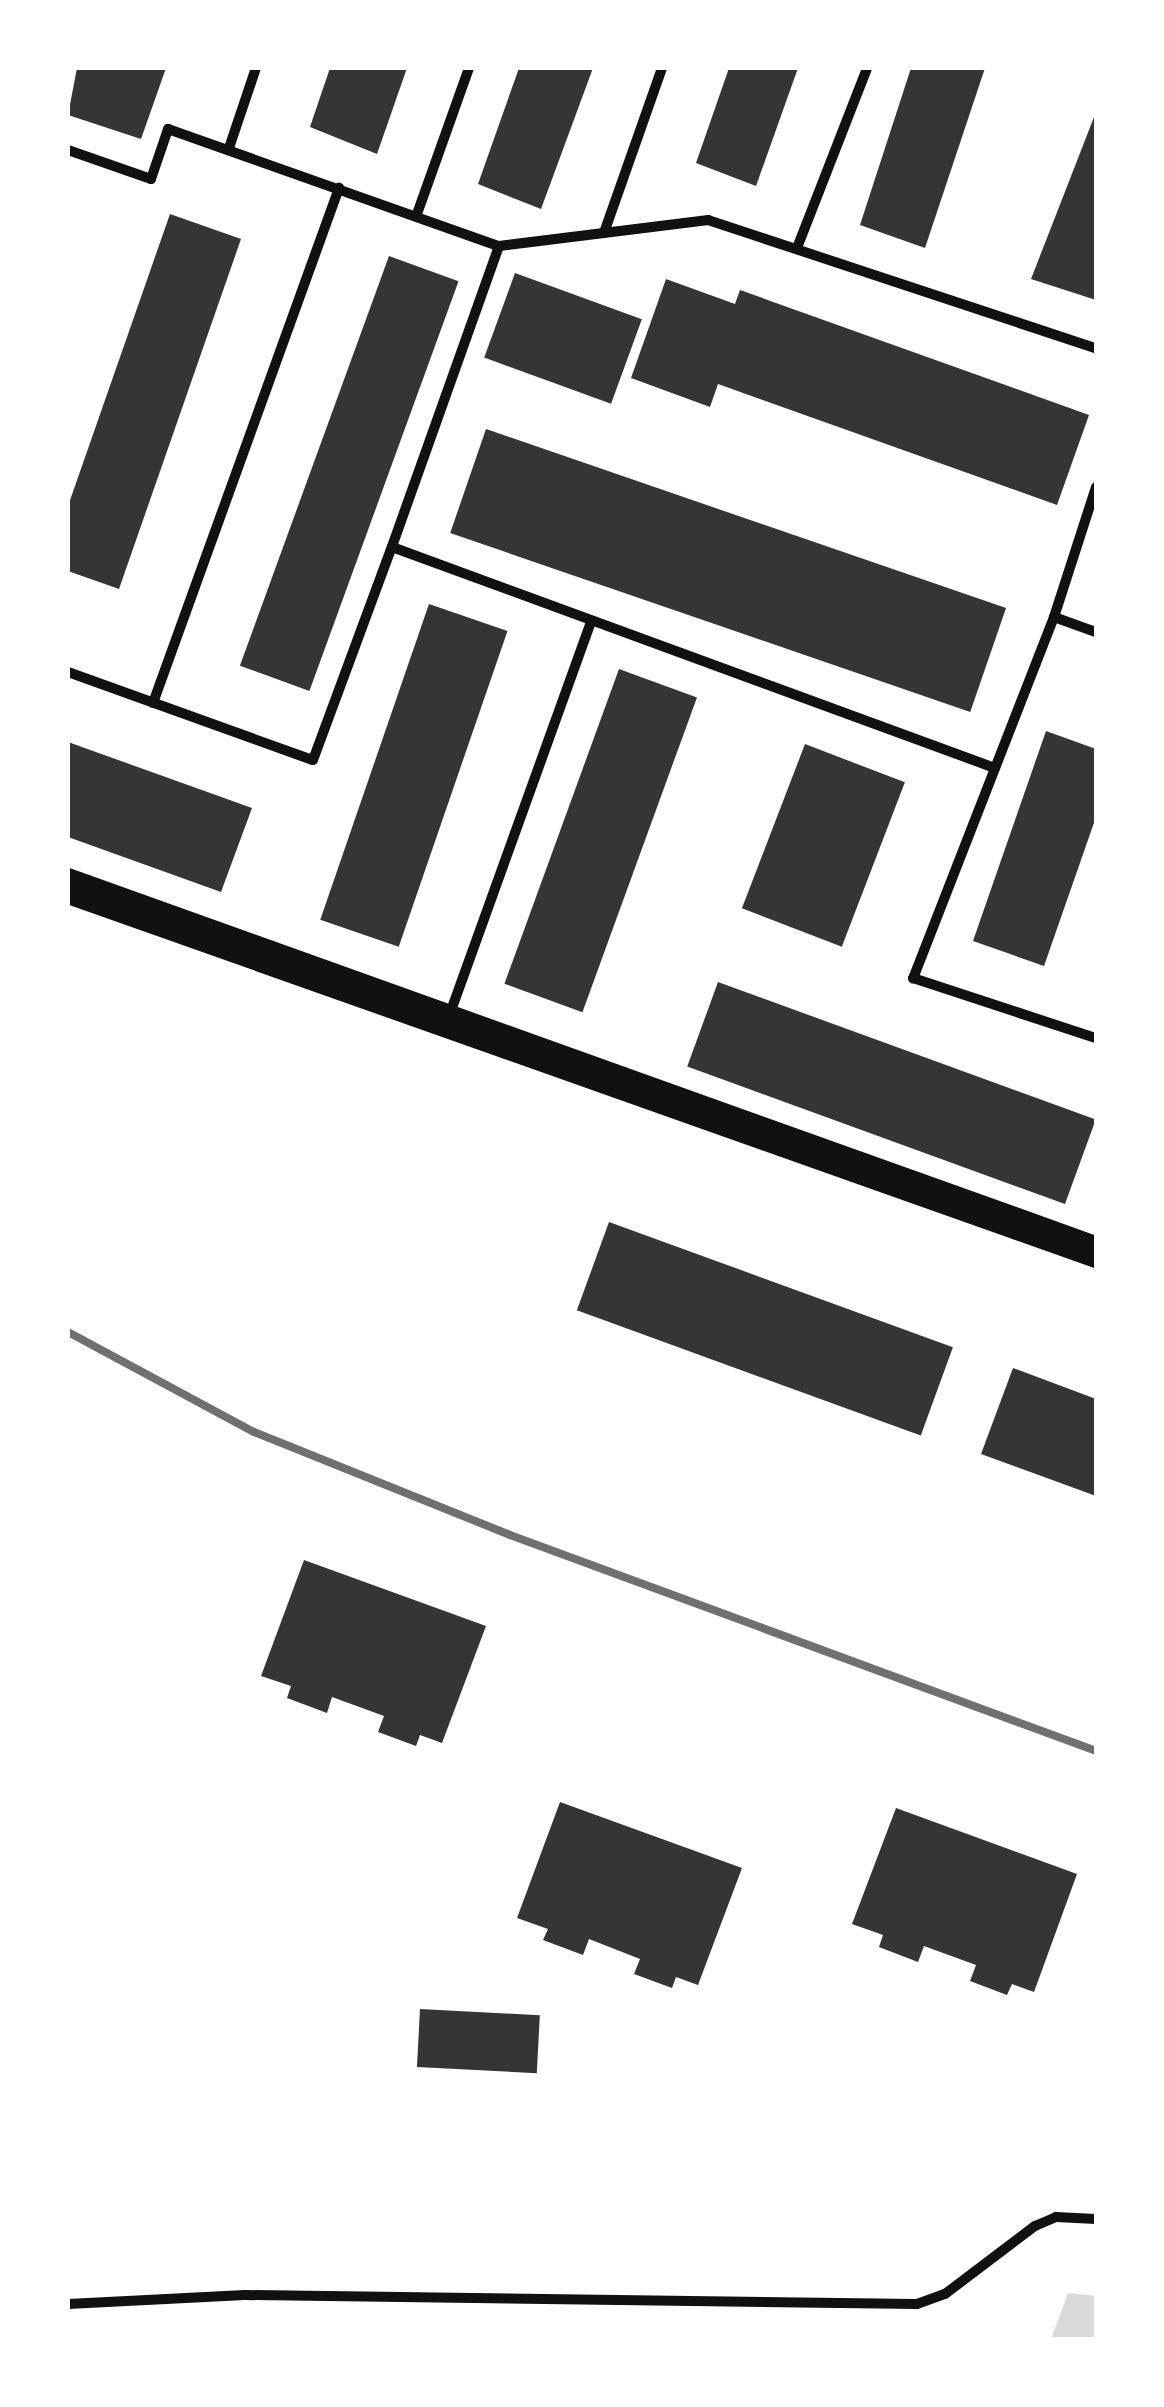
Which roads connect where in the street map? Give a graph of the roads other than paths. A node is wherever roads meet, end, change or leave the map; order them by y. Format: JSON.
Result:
{"nodes":[{"id":1,"x":256,"y":68,"type":"edge"},
{"id":2,"x":470,"y":68,"type":"edge"},
{"id":3,"x":662,"y":68,"type":"edge"},
{"id":4,"x":867,"y":68,"type":"edge"},
{"id":5,"x":229,"y":148,"type":"junction"},
{"id":6,"x":68,"y":150,"type":"edge"},
{"id":7,"x":339,"y":188,"type":"junction"},
{"id":8,"x":417,"y":214,"type":"junction"},
{"id":9,"x":605,"y":230,"type":"junction"},
{"id":10,"x":498,"y":246,"type":"junction"},
{"id":11,"x":798,"y":248,"type":"junction"},
{"id":12,"x":1096,"y":348,"type":"edge"},
{"id":13,"x":1096,"y":487,"type":"edge"},
{"id":14,"x":392,"y":546,"type":"junction"},
{"id":15,"x":1054,"y":616,"type":"junction"},
{"id":16,"x":590,"y":624,"type":"junction"},
{"id":17,"x":1096,"y":632,"type":"edge"},
{"id":18,"x":68,"y":672,"type":"edge"},
{"id":19,"x":153,"y":703,"type":"junction"},
{"id":20,"x":995,"y":768,"type":"junction"},
{"id":21,"x":68,"y":877,"type":"edge"},
{"id":22,"x":68,"y":895,"type":"edge"},
{"id":23,"x":448,"y":1021,"type":"junction"},
{"id":24,"x":1096,"y":1038,"type":"edge"},
{"id":25,"x":1096,"y":1245,"type":"edge"},
{"id":26,"x":1096,"y":1259,"type":"edge"},
{"id":27,"x":1096,"y":2218,"type":"edge"},
{"id":28,"x":68,"y":2304,"type":"edge"}],
"edges":[{"from":1,"to":5,"type":"street"},
{"from":2,"to":8,"type":"street"},
{"from":3,"to":9,"type":"street"},
{"from":4,"to":11,"type":"street"},
{"from":5,"to":6,"type":"street"},
{"from":5,"to":7,"type":"street"},
{"from":7,"to":8,"type":"street"},
{"from":7,"to":19,"type":"street"},
{"from":8,"to":10,"type":"street"},
{"from":9,"to":10,"type":"street"},
{"from":9,"to":11,"type":"street"},
{"from":10,"to":14,"type":"street"},
{"from":11,"to":12,"type":"street"},
{"from":13,"to":15,"type":"street"},
{"from":14,"to":16,"type":"street"},
{"from":14,"to":19,"type":"street"},
{"from":15,"to":17,"type":"street"},
{"from":15,"to":20,"type":"street"},
{"from":16,"to":20,"type":"street"},
{"from":16,"to":23,"type":"street"},
{"from":18,"to":19,"type":"street"},
{"from":20,"to":24,"type":"street"},
{"from":21,"to":23,"type":"street"},
{"from":22,"to":23,"type":"street"},
{"from":23,"to":25,"type":"street"},
{"from":23,"to":26,"type":"street"},
{"from":27,"to":28,"type":"street"}]}
